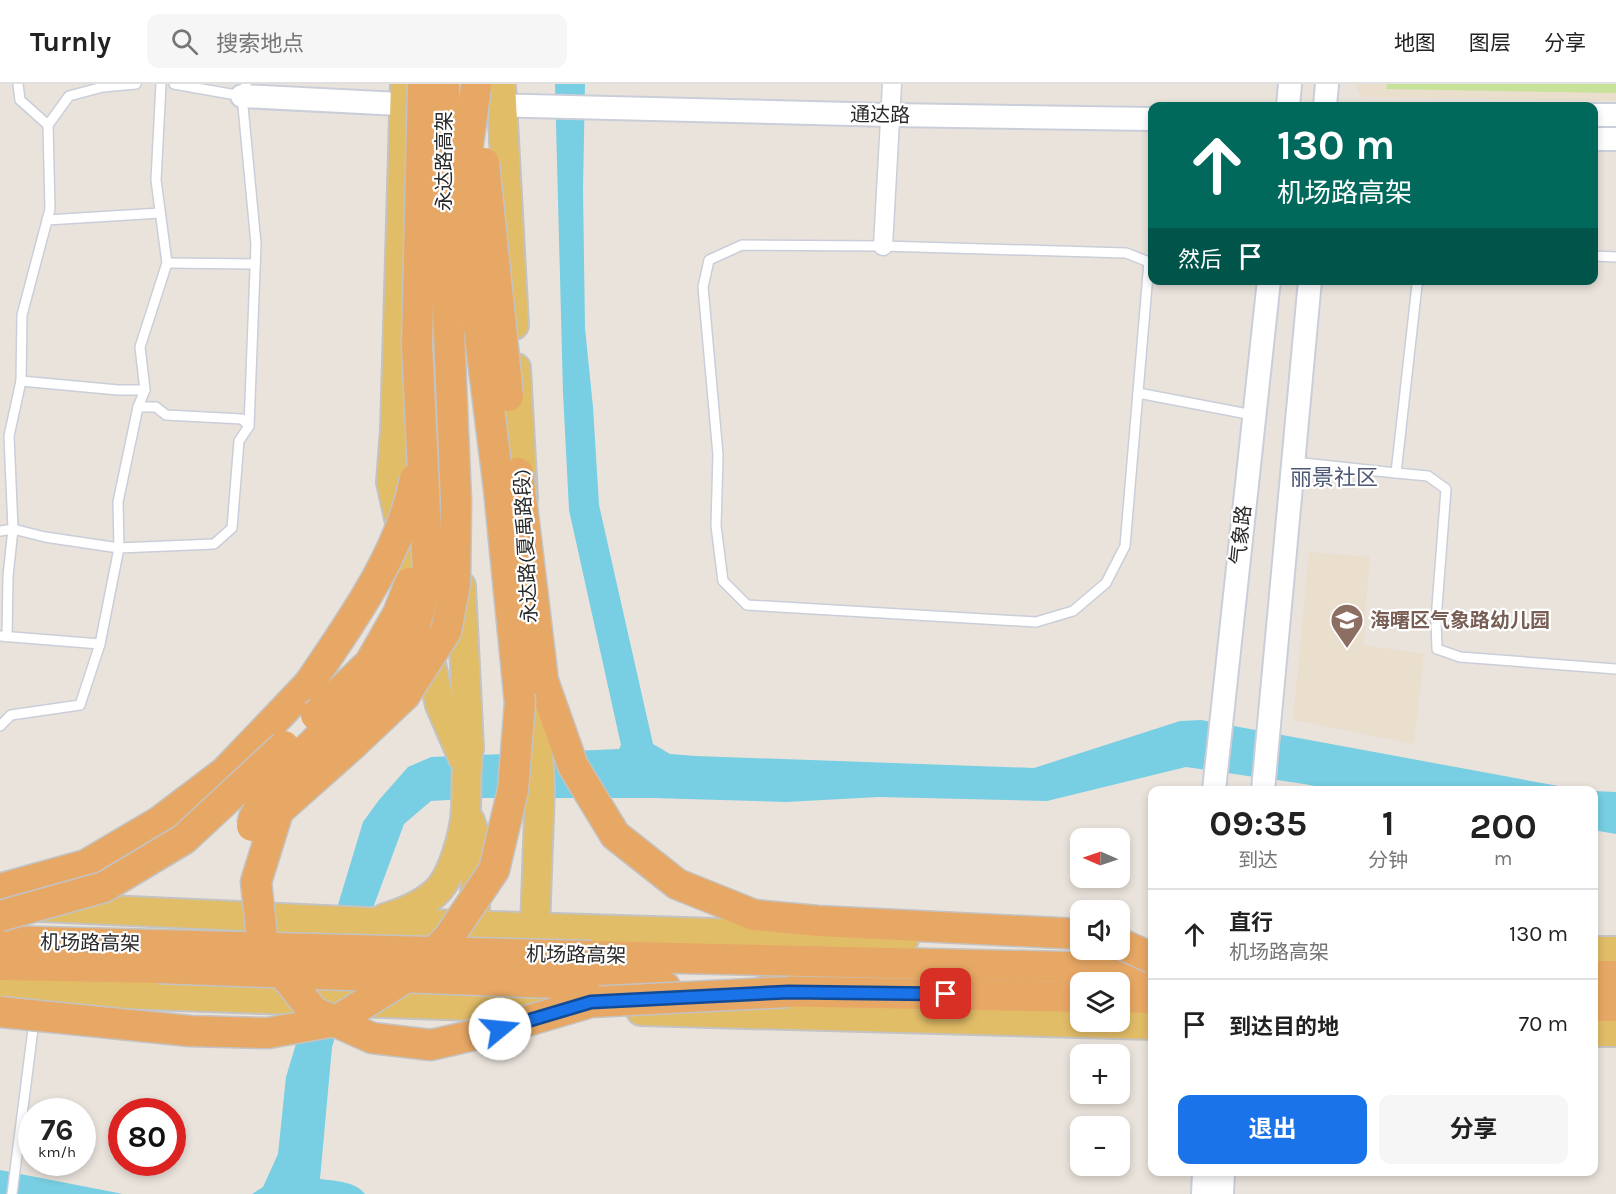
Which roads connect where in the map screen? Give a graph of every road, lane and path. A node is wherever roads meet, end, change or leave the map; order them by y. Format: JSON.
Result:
{"nodes":[{"id":1,"x":18,"y":84,"type":"edge"},
{"id":2,"x":136,"y":84,"type":"edge"},
{"id":3,"x":161,"y":84,"type":"edge"},
{"id":4,"x":174,"y":84,"type":"edge"},
{"id":5,"x":892,"y":84,"type":"edge"},
{"id":6,"x":1290,"y":84,"type":"edge"},
{"id":7,"x":1327,"y":84,"type":"edge"},
{"id":8,"x":244,"y":90,"type":"edge"},
{"id":9,"x":489,"y":90,"type":"edge"},
{"id":10,"x":425,"y":91,"type":"edge"},
{"id":11,"x":1288,"y":102,"type":"edge"},
{"id":12,"x":1325,"y":102,"type":"edge"},
{"id":13,"x":1598,"y":114,"type":"edge"},
{"id":14,"x":890,"y":115,"type":"junction"},
{"id":15,"x":1616,"y":115,"type":"edge"},
{"id":16,"x":1148,"y":119,"type":"edge"},
{"id":17,"x":48,"y":125,"type":"junction"},
{"id":18,"x":1598,"y":139,"type":"edge"},
{"id":19,"x":1616,"y":139,"type":"edge"},
{"id":20,"x":160,"y":213,"type":"junction"},
{"id":21,"x":47,"y":220,"type":"junction"},
{"id":22,"x":445,"y":238,"type":"junction"},
{"id":23,"x":883,"y":246,"type":"junction"},
{"id":24,"x":1598,"y":256,"type":"edge"},
{"id":25,"x":1616,"y":257,"type":"edge"},
{"id":26,"x":1148,"y":262,"type":"edge"},
{"id":27,"x":167,"y":263,"type":"junction"},
{"id":28,"x":255,"y":264,"type":"junction"},
{"id":29,"x":1148,"y":285,"type":"edge"},
{"id":30,"x":1268,"y":285,"type":"edge"},
{"id":31,"x":1310,"y":285,"type":"edge"},
{"id":32,"x":1417,"y":285,"type":"edge"},
{"id":33,"x":21,"y":381,"type":"junction"},
{"id":34,"x":145,"y":390,"type":"junction"},
{"id":35,"x":1138,"y":393,"type":"junction"},
{"id":36,"x":138,"y":407,"type":"junction"},
{"id":37,"x":1254,"y":416,"type":"junction"},
{"id":38,"x":249,"y":426,"type":"junction"},
{"id":39,"x":1294,"y":462,"type":"junction"},
{"id":40,"x":1396,"y":473,"type":"junction"},
{"id":41,"x":13,"y":529,"type":"junction"},
{"id":42,"x":0,"y":531,"type":"edge"},
{"id":43,"x":426,"y":537,"type":"junction"},
{"id":44,"x":119,"y":548,"type":"junction"},
{"id":45,"x":4,"y":636,"type":"edge"},
{"id":46,"x":100,"y":645,"type":"junction"},
{"id":47,"x":1616,"y":669,"type":"edge"},
{"id":48,"x":0,"y":726,"type":"edge"},
{"id":49,"x":468,"y":756,"type":"junction"},
{"id":50,"x":1214,"y":786,"type":"edge"},
{"id":51,"x":1263,"y":786,"type":"edge"},
{"id":52,"x":466,"y":810,"type":"junction"},
{"id":53,"x":0,"y":889,"type":"edge"},
{"id":54,"x":0,"y":906,"type":"edge"},
{"id":55,"x":0,"y":916,"type":"edge"},
{"id":56,"x":369,"y":922,"type":"junction"},
{"id":57,"x":475,"y":926,"type":"junction"},
{"id":58,"x":535,"y":928,"type":"junction"},
{"id":59,"x":1070,"y":934,"type":"edge"},
{"id":60,"x":0,"y":941,"type":"edge"},
{"id":61,"x":1070,"y":943,"type":"edge"},
{"id":62,"x":1130,"y":944,"type":"edge"},
{"id":63,"x":1148,"y":945,"type":"edge"},
{"id":64,"x":1130,"y":949,"type":"edge"},
{"id":65,"x":1598,"y":951,"type":"edge"},
{"id":66,"x":1616,"y":951,"type":"edge"},
{"id":67,"x":1148,"y":956,"type":"edge"},
{"id":68,"x":0,"y":965,"type":"edge"},
{"id":69,"x":278,"y":968,"type":"junction"},
{"id":70,"x":1148,"y":969,"type":"edge"},
{"id":71,"x":1598,"y":976,"type":"edge"},
{"id":72,"x":1616,"y":976,"type":"edge"},
{"id":73,"x":0,"y":990,"type":"edge"},
{"id":74,"x":38,"y":992,"type":"junction"},
{"id":75,"x":789,"y":992,"type":"junction"},
{"id":76,"x":1070,"y":997,"type":"edge"},
{"id":77,"x":1130,"y":998,"type":"edge"},
{"id":78,"x":1148,"y":998,"type":"edge"},
{"id":79,"x":1598,"y":1006,"type":"edge"},
{"id":80,"x":1616,"y":1006,"type":"edge"},
{"id":81,"x":544,"y":1008,"type":"junction"},
{"id":82,"x":0,"y":1012,"type":"edge"},
{"id":83,"x":1148,"y":1024,"type":"edge"},
{"id":84,"x":1598,"y":1032,"type":"edge"},
{"id":85,"x":1616,"y":1032,"type":"edge"},
{"id":86,"x":1204,"y":1176,"type":"edge"},
{"id":87,"x":1223,"y":1176,"type":"edge"},
{"id":88,"x":12,"y":1194,"type":"edge"},
{"id":89,"x":1203,"y":1194,"type":"edge"},
{"id":90,"x":1222,"y":1194,"type":"edge"}],
"edges":[{"from":1,"to":17,"type":"lane"},
{"from":2,"to":17,"type":"lane"},
{"from":3,"to":20,"type":"lane"},
{"from":4,"to":8,"type":"lane"},
{"from":5,"to":14,"type":"street"},
{"from":6,"to":11,"type":"street"},
{"from":7,"to":12,"type":"street"},
{"from":8,"to":10,"type":"street","name":"通达路"},
{"from":8,"to":28,"type":"lane"},
{"from":9,"to":10,"type":"street","name":"通达路"},
{"from":9,"to":14,"type":"street","name":"通达路"},
{"from":9,"to":58,"type":"main road","name":"永达路(夏禹路段)"},
{"from":9,"to":59,"type":"highway","bridge":true},
{"from":9,"to":82,"type":"highway","bridge":true},
{"from":10,"to":22,"type":"highway","name":"永达路高架","bridge":true},
{"from":10,"to":43,"type":"highway","bridge":true},
{"from":10,"to":49,"type":"main road"},
{"from":10,"to":49,"type":"main road"},
{"from":13,"to":15,"type":"street"},
{"from":14,"to":16,"type":"street","name":"通达路"},
{"from":14,"to":23,"type":"street"},
{"from":17,"to":21,"type":"lane"},
{"from":18,"to":19,"type":"street"},
{"from":20,"to":21,"type":"lane"},
{"from":20,"to":27,"type":"lane"},
{"from":21,"to":33,"type":"lane"},
{"from":22,"to":53,"type":"highway","bridge":true},
{"from":22,"to":69,"type":"highway","bridge":true},
{"from":23,"to":26,"type":"lane"},
{"from":23,"to":35,"type":"lane"},
{"from":24,"to":25,"type":"lane"},
{"from":27,"to":28,"type":"lane"},
{"from":27,"to":34,"type":"lane"},
{"from":28,"to":38,"type":"lane"},
{"from":29,"to":35,"type":"lane"},
{"from":30,"to":37,"type":"street","name":"气象路"},
{"from":31,"to":39,"type":"street"},
{"from":32,"to":40,"type":"lane"},
{"from":33,"to":34,"type":"lane"},
{"from":33,"to":41,"type":"lane"},
{"from":34,"to":36,"type":"lane"},
{"from":35,"to":37,"type":"lane"},
{"from":36,"to":38,"type":"lane"},
{"from":36,"to":44,"type":"lane"},
{"from":37,"to":50,"type":"street","name":"气象路"},
{"from":38,"to":44,"type":"lane"},
{"from":39,"to":40,"type":"lane"},
{"from":39,"to":51,"type":"street"},
{"from":40,"to":47,"type":"lane"},
{"from":41,"to":42,"type":"lane"},
{"from":41,"to":44,"type":"lane"},
{"from":41,"to":45,"type":"lane"},
{"from":43,"to":55,"type":"highway","bridge":true},
{"from":43,"to":69,"type":"highway","bridge":true},
{"from":44,"to":46,"type":"lane"},
{"from":45,"to":46,"type":"lane"},
{"from":46,"to":48,"type":"lane"},
{"from":49,"to":52,"type":"main road"},
{"from":52,"to":56,"type":"main road"},
{"from":52,"to":57,"type":"main road"},
{"from":54,"to":56,"type":"main road"},
{"from":56,"to":57,"type":"main road"},
{"from":57,"to":58,"type":"main road"},
{"from":58,"to":61,"type":"main road"},
{"from":58,"to":81,"type":"main road","name":"永达路(夏禹路段)"},
{"from":60,"to":70,"type":"highway","name":"机场路高架","bridge":true},
{"from":62,"to":63,"type":"main road"},
{"from":64,"to":67,"type":"highway","bridge":true},
{"from":65,"to":66,"type":"main road"},
{"from":68,"to":75,"type":"highway","name":"机场路高架","bridge":true},
{"from":69,"to":75,"type":"highway","bridge":true},
{"from":71,"to":72,"type":"highway"},
{"from":73,"to":74,"type":"main road"},
{"from":74,"to":81,"type":"main road"},
{"from":74,"to":88,"type":"lane"},
{"from":75,"to":76,"type":"highway","name":"机场路高架"},
{"from":77,"to":78,"type":"highway"},
{"from":79,"to":80,"type":"highway"},
{"from":81,"to":83,"type":"main road"},
{"from":84,"to":85,"type":"main road"},
{"from":86,"to":89,"type":"street"},
{"from":87,"to":90,"type":"street"}]}
